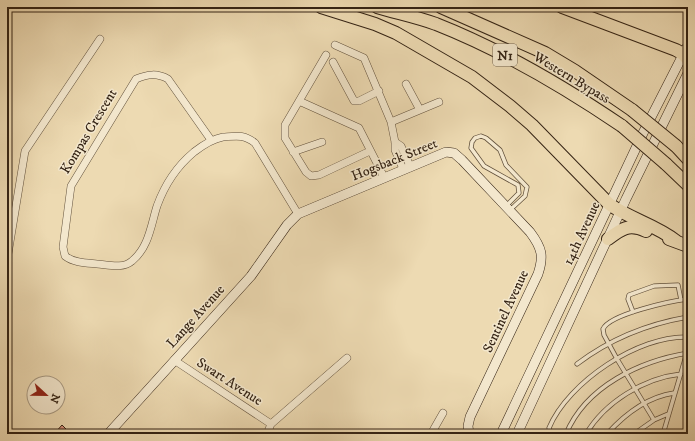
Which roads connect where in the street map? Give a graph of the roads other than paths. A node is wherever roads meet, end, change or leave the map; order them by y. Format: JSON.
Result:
{"nodes":[{"id":1,"x":321,"y":7,"type":"edge"},
{"id":2,"x":378,"y":7,"type":"edge"},
{"id":3,"x":441,"y":7,"type":"edge"},
{"id":4,"x":562,"y":7,"type":"edge"},
{"id":5,"x":100,"y":39,"type":"dead end"},
{"id":6,"x":335,"y":45,"type":"dead end"},
{"id":7,"x":686,"y":53,"type":"edge"},
{"id":8,"x":326,"y":55,"type":"dead end"},
{"id":9,"x":333,"y":62,"type":"dead end"},
{"id":10,"x":688,"y":72,"type":"edge"},
{"id":11,"x":406,"y":84,"type":"dead end"},
{"id":12,"x":379,"y":91,"type":"junction"},
{"id":13,"x":299,"y":101,"type":"junction"},
{"id":14,"x":439,"y":102,"type":"dead end"},
{"id":15,"x":420,"y":110,"type":"junction"},
{"id":16,"x":391,"y":122,"type":"junction"},
{"id":17,"x":211,"y":140,"type":"junction"},
{"id":18,"x":322,"y":142,"type":"dead end"},
{"id":19,"x":370,"y":150,"type":"junction"},
{"id":20,"x":293,"y":152,"type":"junction"},
{"id":21,"x":688,"y":159,"type":"edge"},
{"id":22,"x":407,"y":167,"type":"junction"},
{"id":23,"x":384,"y":177,"type":"junction"},
{"id":24,"x":688,"y":185,"type":"edge"},
{"id":25,"x":609,"y":204,"type":"junction"},
{"id":26,"x":508,"y":209,"type":"junction"},
{"id":27,"x":620,"y":212,"type":"junction"},
{"id":28,"x":298,"y":214,"type":"junction"},
{"id":29,"x":608,"y":239,"type":"junction"},
{"id":30,"x":676,"y":241,"type":"junction"},
{"id":31,"x":688,"y":246,"type":"edge"},
{"id":32,"x":7,"y":260,"type":"edge"},
{"id":33,"x":688,"y":299,"type":"edge"},
{"id":34,"x":681,"y":300,"type":"junction"},
{"id":35,"x":633,"y":312,"type":"junction"},
{"id":36,"x":688,"y":317,"type":"edge"},
{"id":37,"x":688,"y":337,"type":"edge"},
{"id":38,"x":608,"y":342,"type":"junction"},
{"id":39,"x":688,"y":351,"type":"edge"},
{"id":40,"x":347,"y":358,"type":"dead end"},
{"id":41,"x":617,"y":359,"type":"junction"},
{"id":42,"x":174,"y":360,"type":"junction"},
{"id":43,"x":577,"y":364,"type":"dead end"},
{"id":44,"x":625,"y":373,"type":"junction"},
{"id":45,"x":681,"y":374,"type":"junction"},
{"id":46,"x":636,"y":388,"type":"junction"},
{"id":47,"x":674,"y":393,"type":"junction"},
{"id":48,"x":644,"y":403,"type":"junction"},
{"id":49,"x":443,"y":413,"type":"dead end"},
{"id":50,"x":668,"y":414,"type":"junction"},
{"id":51,"x":525,"y":418,"type":"junction"},
{"id":52,"x":654,"y":420,"type":"junction"},
{"id":53,"x":688,"y":423,"type":"edge"},
{"id":54,"x":271,"y":424,"type":"junction"},
{"id":55,"x":108,"y":434,"type":"edge"},
{"id":56,"x":267,"y":434,"type":"edge"},
{"id":57,"x":431,"y":434,"type":"edge"},
{"id":58,"x":470,"y":434,"type":"edge"},
{"id":59,"x":501,"y":434,"type":"edge"},
{"id":60,"x":517,"y":434,"type":"edge"},
{"id":61,"x":521,"y":434,"type":"edge"},
{"id":62,"x":552,"y":434,"type":"edge"},
{"id":63,"x":566,"y":434,"type":"edge"},
{"id":64,"x":586,"y":434,"type":"edge"},
{"id":65,"x":607,"y":434,"type":"edge"},
{"id":66,"x":634,"y":434,"type":"edge"},
{"id":67,"x":662,"y":434,"type":"edge"},
{"id":68,"x":684,"y":434,"type":"edge"}],
"edges":[{"from":1,"to":25,"type":"highway"},
{"from":2,"to":24,"type":"highway","name":"Western Bypass","number":"N1","bridge":true},
{"from":3,"to":21,"type":"highway","name":"Western Bypass","number":"N1","bridge":true},
{"from":4,"to":7,"type":"highway"},
{"from":5,"to":32,"type":"street"},
{"from":6,"to":12,"type":"street"},
{"from":7,"to":25,"type":"main road","name":"14th Avenue"},
{"from":8,"to":13,"type":"street"},
{"from":9,"to":12,"type":"street"},
{"from":10,"to":27,"type":"main road","name":"14th Avenue"},
{"from":11,"to":15,"type":"street"},
{"from":12,"to":16,"type":"street"},
{"from":13,"to":19,"type":"street"},
{"from":13,"to":20,"type":"street"},
{"from":14,"to":15,"type":"street"},
{"from":15,"to":16,"type":"street"},
{"from":16,"to":22,"type":"street"},
{"from":17,"to":17,"type":"street","name":"Kompas Crescent"},
{"from":17,"to":28,"type":"street","name":"Kompas Crescent"},
{"from":18,"to":20,"type":"street"},
{"from":19,"to":20,"type":"street"},
{"from":19,"to":23,"type":"street"},
{"from":22,"to":23,"type":"main road","name":"Hogsback Street"},
{"from":22,"to":26,"type":"main road","name":"Hogsback Street"},
{"from":23,"to":28,"type":"main road","name":"Hogsback Street"},
{"from":25,"to":27,"type":"highway"},
{"from":25,"to":59,"type":"main road","name":"14th Avenue"},
{"from":26,"to":26,"type":"lane"},
{"from":26,"to":58,"type":"main road","name":"Sentinel Avenue"},
{"from":27,"to":29,"type":"main road","name":"14th Avenue"},
{"from":27,"to":30,"type":"highway"},
{"from":28,"to":42,"type":"main road","name":"Lange Avenue"},
{"from":29,"to":30,"type":"highway"},
{"from":29,"to":51,"type":"main road","name":"14th Avenue"},
{"from":30,"to":31,"type":"highway"},
{"from":33,"to":34,"type":"lane"},
{"from":34,"to":35,"type":"lane"},
{"from":34,"to":35,"type":"lane"},
{"from":35,"to":38,"type":"lane"},
{"from":36,"to":38,"type":"lane"},
{"from":37,"to":41,"type":"lane"},
{"from":38,"to":41,"type":"lane"},
{"from":38,"to":43,"type":"lane"},
{"from":39,"to":44,"type":"lane"},
{"from":39,"to":45,"type":"lane"},
{"from":40,"to":54,"type":"street"},
{"from":41,"to":44,"type":"lane"},
{"from":41,"to":62,"type":"lane"},
{"from":42,"to":54,"type":"street","name":"Swart Avenue"},
{"from":42,"to":55,"type":"main road","name":"Lange Avenue"},
{"from":44,"to":46,"type":"lane"},
{"from":44,"to":63,"type":"lane"},
{"from":45,"to":46,"type":"lane"},
{"from":45,"to":47,"type":"lane"},
{"from":46,"to":48,"type":"lane"},
{"from":46,"to":64,"type":"lane"},
{"from":47,"to":48,"type":"lane"},
{"from":47,"to":50,"type":"lane"},
{"from":48,"to":52,"type":"lane"},
{"from":48,"to":65,"type":"lane"},
{"from":49,"to":57,"type":"street"},
{"from":50,"to":52,"type":"lane"},
{"from":50,"to":67,"type":"lane"},
{"from":51,"to":60,"type":"main road","name":"14th Avenue"},
{"from":51,"to":61,"type":"main road"},
{"from":52,"to":66,"type":"lane"},
{"from":53,"to":68,"type":"lane"},
{"from":54,"to":56,"type":"street"}]}
